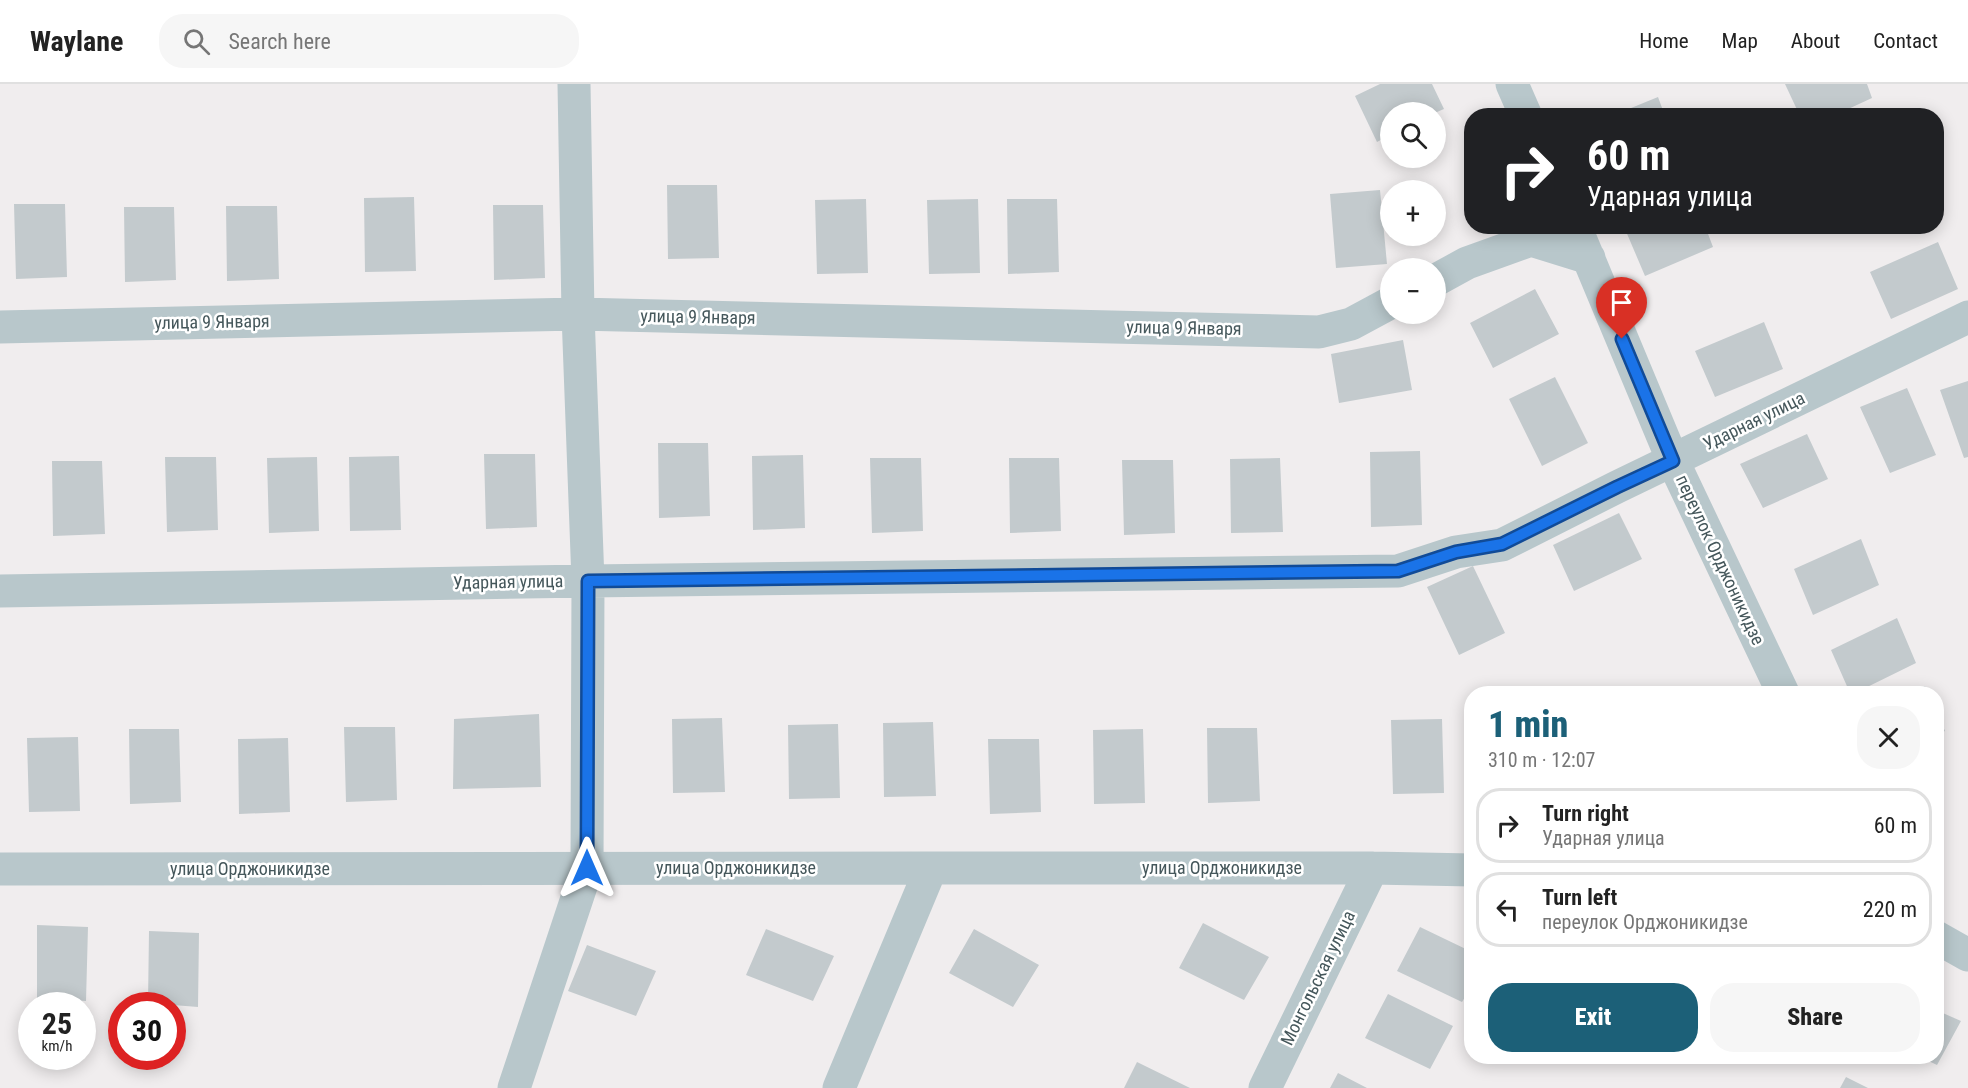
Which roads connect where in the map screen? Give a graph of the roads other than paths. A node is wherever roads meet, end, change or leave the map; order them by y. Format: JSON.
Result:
{"nodes":[{"id":1,"x":574,"y":84,"type":"edge"},
{"id":2,"x":1512,"y":84,"type":"edge"},
{"id":3,"x":1522,"y":108,"type":"edge"},
{"id":4,"x":1578,"y":234,"type":"edge"},
{"id":5,"x":1589,"y":258,"type":"junction"},
{"id":6,"x":1446,"y":274,"type":"edge"},
{"id":7,"x":1380,"y":308,"type":"edge"},
{"id":8,"x":578,"y":314,"type":"junction"},
{"id":9,"x":1968,"y":317,"type":"edge"},
{"id":10,"x":0,"y":327,"type":"edge"},
{"id":11,"x":1673,"y":461,"type":"junction"},
{"id":12,"x":588,"y":581,"type":"junction"},
{"id":13,"x":0,"y":591,"type":"edge"},
{"id":14,"x":1780,"y":686,"type":"edge"},
{"id":15,"x":587,"y":868,"type":"junction"},
{"id":16,"x":931,"y":868,"type":"junction"},
{"id":17,"x":1372,"y":868,"type":"junction"},
{"id":18,"x":0,"y":869,"type":"edge"},
{"id":19,"x":1464,"y":870,"type":"edge"},
{"id":20,"x":1944,"y":942,"type":"edge"},
{"id":21,"x":1968,"y":955,"type":"edge"},
{"id":22,"x":514,"y":1088,"type":"edge"},
{"id":23,"x":839,"y":1088,"type":"edge"},
{"id":24,"x":1265,"y":1088,"type":"edge"}],
"edges":[{"from":1,"to":8,"type":"street"},
{"from":2,"to":3,"type":"street"},
{"from":4,"to":5,"type":"street","name":"переулок Орджоникидзе"},
{"from":5,"to":6,"type":"street"},
{"from":5,"to":11,"type":"street","name":"переулок Орджоникидзе"},
{"from":7,"to":8,"type":"street","name":"улица 9 Января"},
{"from":8,"to":10,"type":"street","name":"улица 9 Января"},
{"from":8,"to":12,"type":"street"},
{"from":9,"to":11,"type":"street","name":"Ударная улица"},
{"from":11,"to":12,"type":"street","name":"Ударная улица"},
{"from":11,"to":14,"type":"street","name":"переулок Орджоникидзе"},
{"from":12,"to":13,"type":"street","name":"Ударная улица"},
{"from":12,"to":15,"type":"street"},
{"from":15,"to":16,"type":"street","name":"улица Орджоникидзе"},
{"from":15,"to":18,"type":"street","name":"улица Орджоникидзе"},
{"from":15,"to":22,"type":"street"},
{"from":16,"to":17,"type":"street","name":"улица Орджоникидзе"},
{"from":16,"to":23,"type":"street"},
{"from":17,"to":19,"type":"street","name":"улица Орджоникидзе"},
{"from":17,"to":24,"type":"street","name":"Монгольская улица"},
{"from":20,"to":21,"type":"street"}]}
